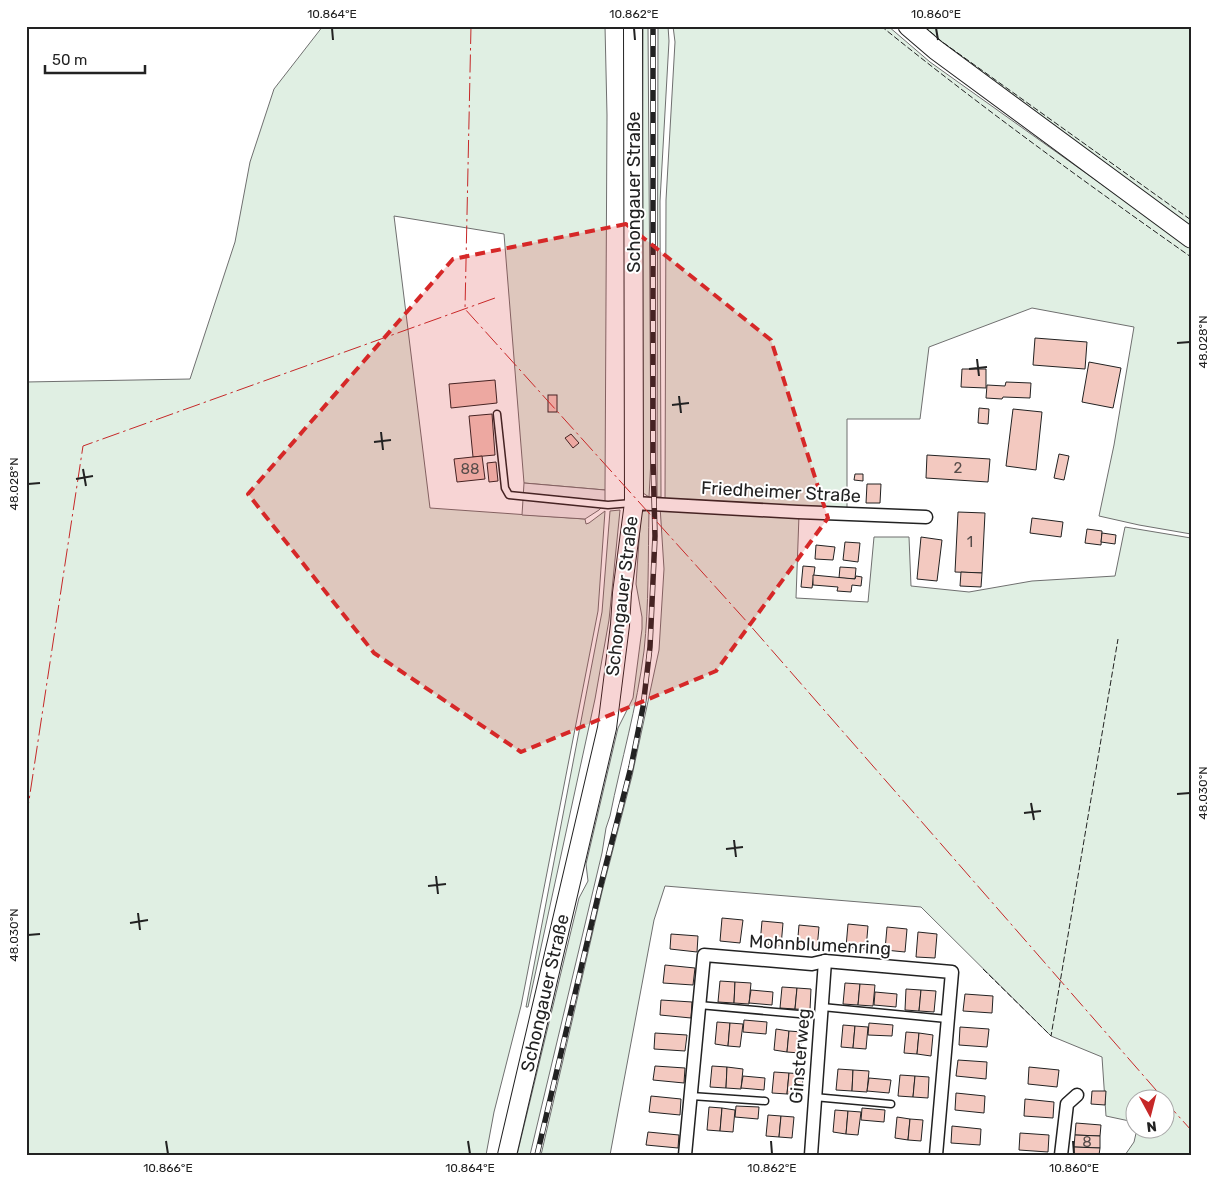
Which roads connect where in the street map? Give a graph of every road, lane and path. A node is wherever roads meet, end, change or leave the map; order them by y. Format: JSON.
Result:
{"nodes":[{"id":1,"x":633,"y":26,"type":"edge"},
{"id":2,"x":908,"y":26,"type":"edge"},
{"id":3,"x":1191,"y":238,"type":"edge"},
{"id":4,"x":496,"y":414,"type":"dead end"},
{"id":5,"x":634,"y":503,"type":"junction"},
{"id":6,"x":926,"y":517,"type":"dead end"},
{"id":7,"x":825,"y":961,"type":"junction"},
{"id":8,"x":699,"y":1005,"type":"junction"},
{"id":9,"x":821,"y":1012,"type":"junction"},
{"id":10,"x":947,"y":1020,"type":"junction"},
{"id":11,"x":1077,"y":1095,"type":"dead end"},
{"id":12,"x":691,"y":1096,"type":"junction"},
{"id":13,"x":814,"y":1097,"type":"junction"},
{"id":14,"x":765,"y":1101,"type":"dead end"},
{"id":15,"x":891,"y":1104,"type":"dead end"},
{"id":16,"x":507,"y":1155,"type":"edge"},
{"id":17,"x":685,"y":1155,"type":"edge"},
{"id":18,"x":810,"y":1155,"type":"edge"},
{"id":19,"x":936,"y":1155,"type":"edge"},
{"id":20,"x":1061,"y":1155,"type":"edge"}],
"edges":[{"from":1,"to":5,"type":"main road","name":"Schongauer Straße"},
{"from":2,"to":3,"type":"main road"},
{"from":4,"to":5,"type":"lane"},
{"from":5,"to":6,"type":"street","name":"Friedheimer Straße"},
{"from":5,"to":16,"type":"main road","name":"Schongauer Straße"},
{"from":7,"to":8,"type":"street","name":"Mohnblumenring"},
{"from":7,"to":9,"type":"street","name":"Ginsterweg"},
{"from":7,"to":10,"type":"street","name":"Mohnblumenring"},
{"from":8,"to":9,"type":"lane"},
{"from":8,"to":12,"type":"street","name":"Mohnblumenring"},
{"from":9,"to":10,"type":"lane"},
{"from":9,"to":13,"type":"street","name":"Ginsterweg"},
{"from":10,"to":19,"type":"street","name":"Mohnblumenring"},
{"from":11,"to":20,"type":"street"},
{"from":12,"to":14,"type":"lane"},
{"from":12,"to":17,"type":"street","name":"Mohnblumenring"},
{"from":13,"to":15,"type":"lane"},
{"from":13,"to":18,"type":"street","name":"Ginsterweg"}]}
